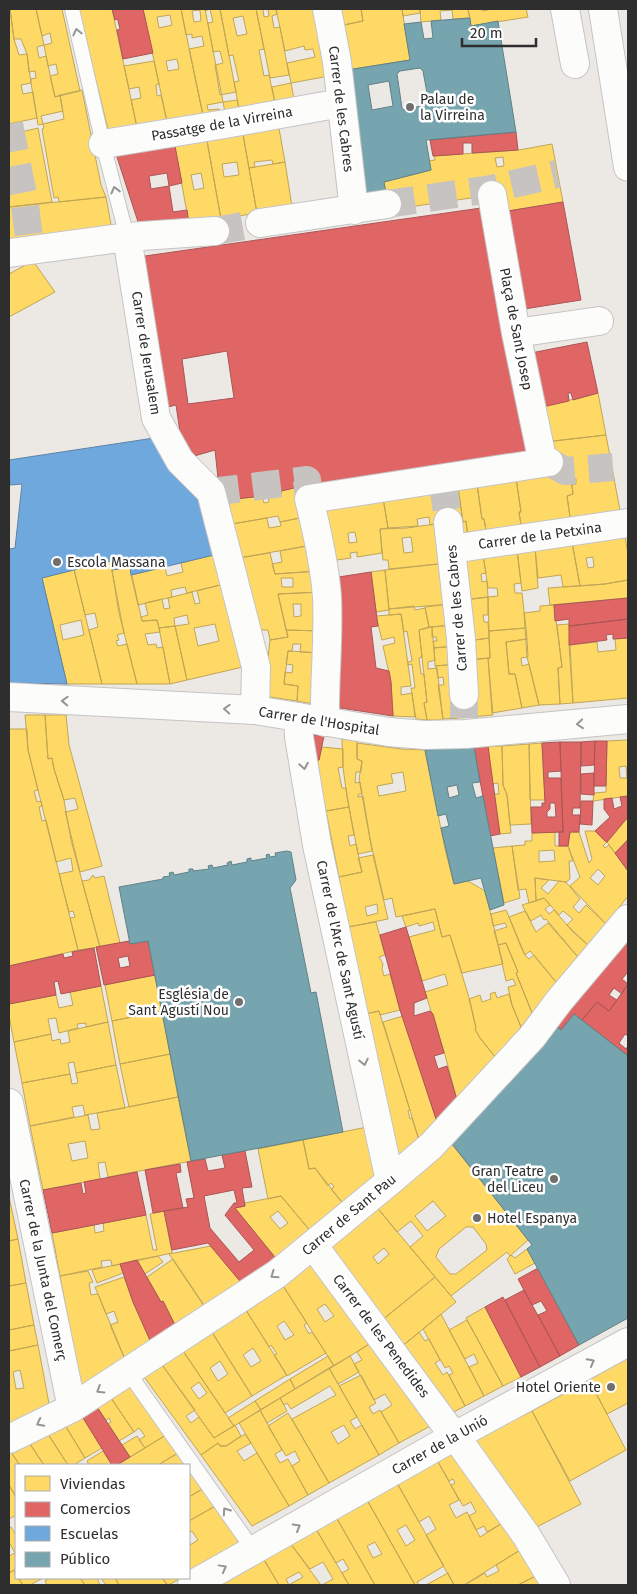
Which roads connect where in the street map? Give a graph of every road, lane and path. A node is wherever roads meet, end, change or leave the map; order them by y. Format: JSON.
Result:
{"nodes":[{"id":1,"x":72,"y":9,"type":"edge"},
{"id":2,"x":327,"y":9,"type":"edge"},
{"id":3,"x":566,"y":9,"type":"edge"},
{"id":4,"x":603,"y":9,"type":"edge"},
{"id":5,"x":574,"y":64,"type":"dead end"},
{"id":6,"x":341,"y":103,"type":"junction"},
{"id":7,"x":103,"y":144,"type":"junction"},
{"id":8,"x":628,"y":167,"type":"edge"},
{"id":9,"x":492,"y":196,"type":"dead end"},
{"id":10,"x":387,"y":204,"type":"tunnel mouth"},
{"id":11,"x":354,"y":210,"type":"junction"},
{"id":12,"x":260,"y":223,"type":"tunnel mouth"},
{"id":13,"x":215,"y":230,"type":"tunnel mouth"},
{"id":14,"x":127,"y":237,"type":"junction"},
{"id":15,"x":23,"y":249,"type":"edge"},
{"id":16,"x":599,"y":321,"type":"dead end"},
{"id":17,"x":516,"y":333,"type":"junction"},
{"id":18,"x":448,"y":522,"type":"tunnel mouth"},
{"id":19,"x":628,"y":523,"type":"edge"},
{"id":20,"x":452,"y":549,"type":"junction"},
{"id":21,"x":9,"y":698,"type":"edge"},
{"id":22,"x":255,"y":710,"type":"junction"},
{"id":23,"x":465,"y":716,"type":"junction"},
{"id":24,"x":298,"y":717,"type":"junction"},
{"id":25,"x":628,"y":719,"type":"edge"},
{"id":26,"x":326,"y":722,"type":"junction"},
{"id":27,"x":628,"y":919,"type":"edge"},
{"id":28,"x":9,"y":1103,"type":"edge"},
{"id":29,"x":390,"y":1181,"type":"junction"},
{"id":30,"x":313,"y":1245,"type":"junction"},
{"id":31,"x":628,"y":1342,"type":"edge"},
{"id":32,"x":128,"y":1372,"type":"junction"},
{"id":33,"x":72,"y":1408,"type":"junction"},
{"id":34,"x":9,"y":1440,"type":"edge"},
{"id":35,"x":254,"y":1551,"type":"junction"},
{"id":36,"x":192,"y":1585,"type":"edge"},
{"id":37,"x":556,"y":1585,"type":"edge"}],
"edges":[{"from":7,"to":1,"type":"lane","name":"Carrer de Jerusalem","one_way":true},
{"from":2,"to":6,"type":"street","name":"Carrer de les Cabres"},
{"from":3,"to":5,"type":"street"},
{"from":4,"to":8,"type":"street"},
{"from":6,"to":7,"type":"street","name":"Passatge de la Virreina"},
{"from":6,"to":11,"type":"street","name":"Carrer de les Cabres"},
{"from":14,"to":7,"type":"lane","name":"Carrer de Jerusalem","one_way":true},
{"from":9,"to":17,"type":"street","name":"Plaça de Sant Josep"},
{"from":10,"to":11,"type":"street"},
{"from":11,"to":12,"type":"street"},
{"from":13,"to":14,"type":"street"},
{"from":14,"to":15,"type":"street"},
{"from":14,"to":22,"type":"street","name":"Carrer de Jerusalem"},
{"from":16,"to":17,"type":"street"},
{"from":17,"to":26,"type":"street","name":"Plaça de Sant Josep"},
{"from":18,"to":20,"type":"street","name":"Carrer de les Cabres"},
{"from":19,"to":20,"type":"street","name":"Carrer de la Petxina"},
{"from":20,"to":23,"type":"street","name":"Carrer de les Cabres"},
{"from":22,"to":21,"type":"street","name":"Carrer de l'Hospital","one_way":true},
{"from":22,"to":24,"type":"street","name":"Carrer de l'Hospital"},
{"from":25,"to":23,"type":"street","name":"Carrer de l'Hospital","one_way":true},
{"from":23,"to":26,"type":"street","name":"Carrer de l'Hospital"},
{"from":24,"to":26,"type":"street","name":"Carrer de l'Hospital"},
{"from":24,"to":29,"type":"street","name":"Carrer de l'Arc de Sant Agustí","one_way":true},
{"from":27,"to":29,"type":"street","name":"Carrer de Sant Pau"},
{"from":28,"to":33,"type":"street","name":"Carrer de la Junta del Comerç"},
{"from":29,"to":30,"type":"street","name":"Carrer de Sant Pau"},
{"from":30,"to":32,"type":"street","name":"Carrer de Sant Pau","one_way":true},
{"from":30,"to":37,"type":"street","name":"Carrer de les Penedides"},
{"from":35,"to":31,"type":"street","name":"Carrer de la Unió","one_way":true},
{"from":32,"to":33,"type":"street","name":"Carrer de Sant Pau","one_way":true},
{"from":35,"to":32,"type":"lane","one_way":true},
{"from":33,"to":34,"type":"street","name":"Carrer de Sant Pau","one_way":true},
{"from":36,"to":35,"type":"street","name":"Carrer de la Unió","one_way":true}]}
